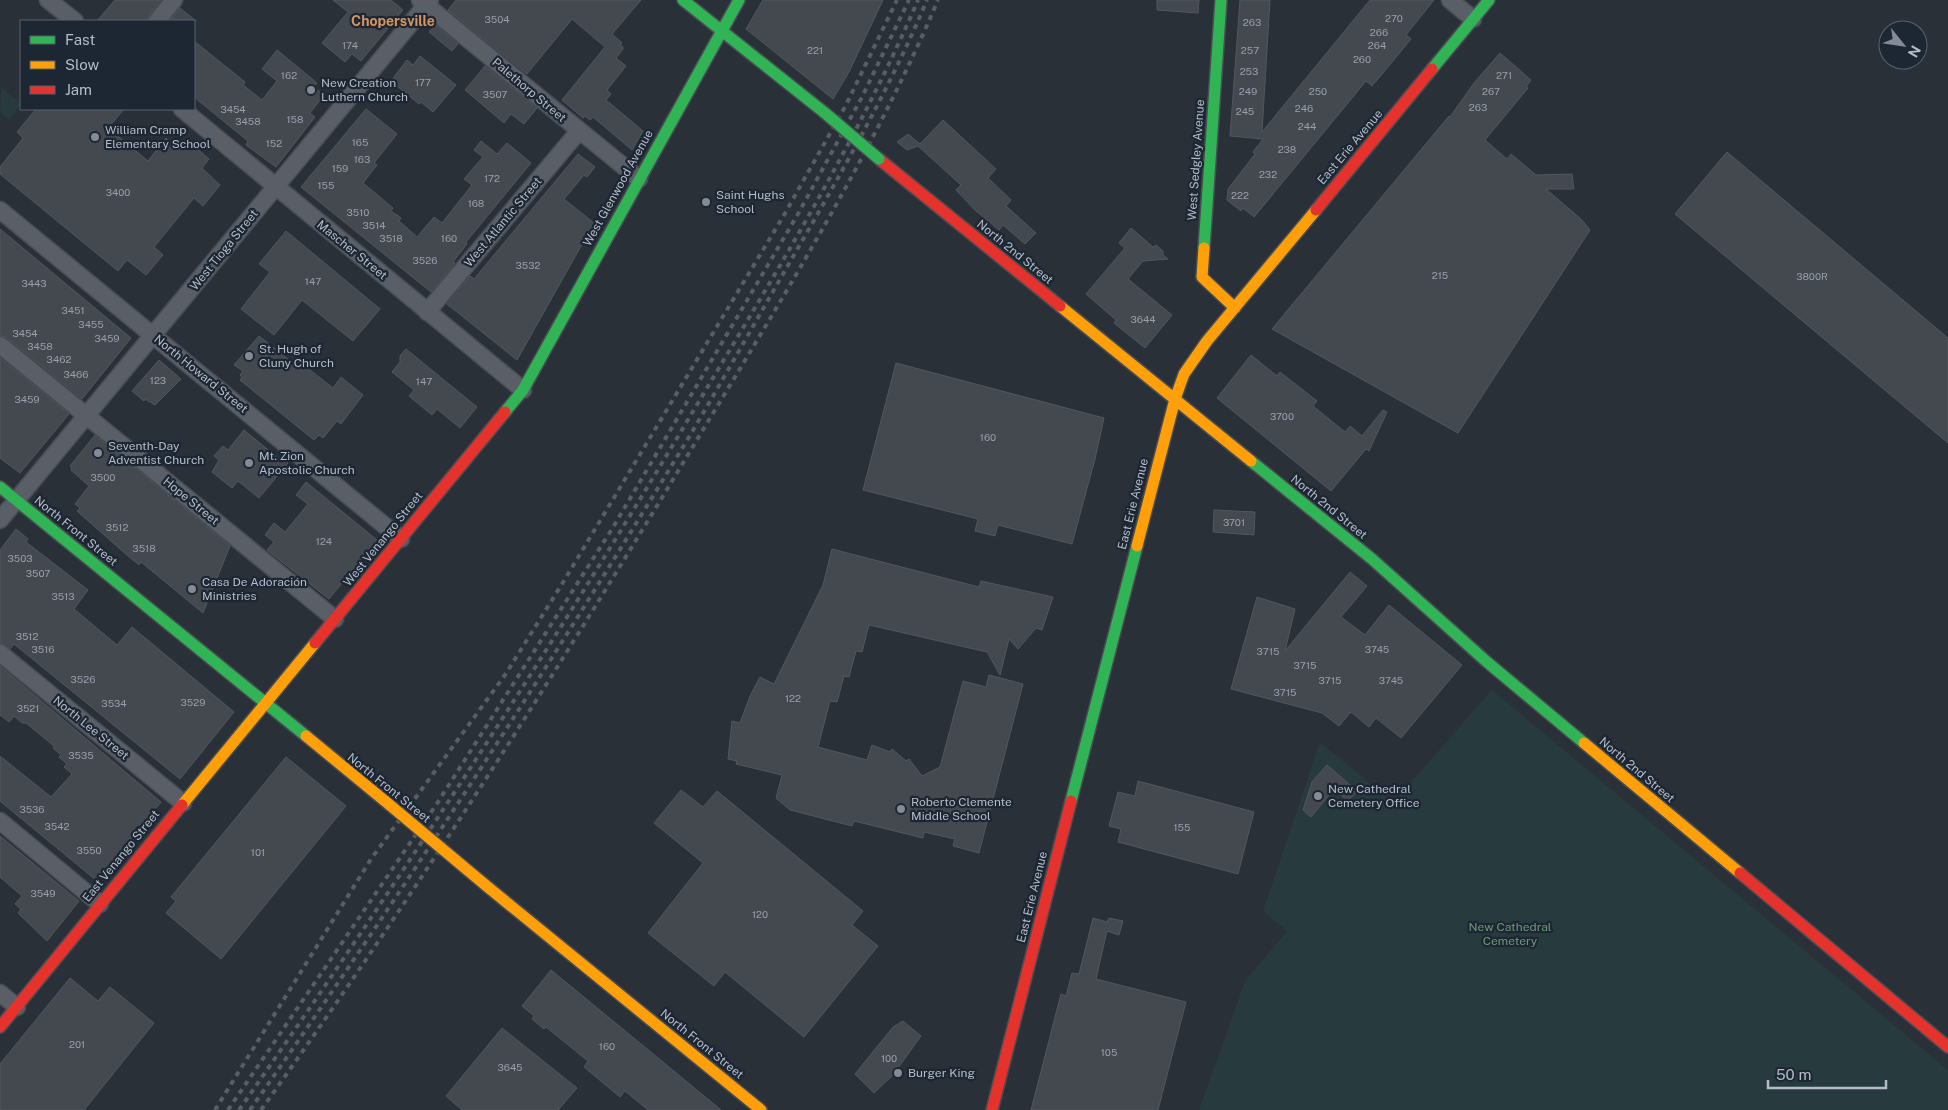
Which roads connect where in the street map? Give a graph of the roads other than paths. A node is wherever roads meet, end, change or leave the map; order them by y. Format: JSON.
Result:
{"nodes":[{"id":1,"x":48,"y":0,"type":"edge"},
{"id":2,"x":174,"y":0,"type":"edge"},
{"id":3,"x":683,"y":0,"type":"edge"},
{"id":4,"x":739,"y":0,"type":"edge"},
{"id":5,"x":1221,"y":0,"type":"edge"},
{"id":6,"x":1450,"y":0,"type":"edge"},
{"id":7,"x":1489,"y":0,"type":"edge"},
{"id":8,"x":425,"y":2,"type":"edge"},
{"id":9,"x":1473,"y":19,"type":"junction"},
{"id":10,"x":74,"y":20,"type":"edge"},
{"id":11,"x":157,"y":20,"type":"edge"},
{"id":12,"x":722,"y":31,"type":"junction"},
{"id":13,"x":183,"y":110,"type":"edge"},
{"id":14,"x":579,"y":131,"type":"junction"},
{"id":15,"x":639,"y":179,"type":"junction"},
{"id":16,"x":275,"y":187,"type":"junction"},
{"id":17,"x":0,"y":210,"type":"edge"},
{"id":18,"x":1235,"y":308,"type":"junction"},
{"id":19,"x":427,"y":312,"type":"junction"},
{"id":20,"x":154,"y":336,"type":"junction"},
{"id":21,"x":0,"y":345,"type":"edge"},
{"id":22,"x":523,"y":390,"type":"junction"},
{"id":23,"x":1175,"y":399,"type":"junction"},
{"id":24,"x":88,"y":416,"type":"junction"},
{"id":25,"x":0,"y":486,"type":"edge"},
{"id":26,"x":17,"y":500,"type":"junction"},
{"id":27,"x":0,"y":520,"type":"edge"},
{"id":28,"x":401,"y":539,"type":"junction"},
{"id":29,"x":335,"y":619,"type":"junction"},
{"id":30,"x":0,"y":653,"type":"edge"},
{"id":31,"x":264,"y":704,"type":"junction"},
{"id":32,"x":183,"y":803,"type":"junction"},
{"id":33,"x":0,"y":821,"type":"edge"},
{"id":34,"x":100,"y":904,"type":"junction"},
{"id":35,"x":0,"y":993,"type":"edge"},
{"id":36,"x":17,"y":1007,"type":"junction"},
{"id":37,"x":0,"y":1027,"type":"edge"},
{"id":38,"x":1948,"y":1047,"type":"edge"},
{"id":39,"x":761,"y":1110,"type":"edge"},
{"id":40,"x":992,"y":1110,"type":"edge"}],
"edges":[{"from":1,"to":10,"type":"street"},
{"from":2,"to":11,"type":"street"},
{"from":3,"to":12,"type":"street","name":"North 2nd Street"},
{"from":4,"to":12,"type":"street","name":"West Glenwood Avenue"},
{"from":5,"to":18,"type":"street","name":"West Sedgley Avenue"},
{"from":6,"to":9,"type":"street"},
{"from":7,"to":9,"type":"street","name":"East Erie Avenue"},
{"from":8,"to":14,"type":"street","name":"Palethorp Street"},
{"from":8,"to":16,"type":"street","name":"West Tioga Street"},
{"from":9,"to":18,"type":"street","name":"East Erie Avenue"},
{"from":12,"to":15,"type":"street","name":"West Glenwood Avenue"},
{"from":12,"to":23,"type":"street","name":"North 2nd Street","bridge":true},
{"from":13,"to":16,"type":"street","name":"Mascher Street"},
{"from":14,"to":15,"type":"street","name":"Palethorp Street"},
{"from":14,"to":19,"type":"street","name":"West Atlantic Street"},
{"from":15,"to":22,"type":"street","name":"West Glenwood Avenue"},
{"from":16,"to":19,"type":"street","name":"Mascher Street"},
{"from":16,"to":20,"type":"street","name":"West Tioga Street"},
{"from":17,"to":20,"type":"street","name":"North Howard Street"},
{"from":18,"to":23,"type":"street","name":"East Erie Avenue"},
{"from":19,"to":22,"type":"street","name":"Mascher Street"},
{"from":20,"to":24,"type":"street","name":"West Tioga Street"},
{"from":20,"to":28,"type":"street","name":"North Howard Street"},
{"from":21,"to":24,"type":"street","name":"Hope Street"},
{"from":22,"to":28,"type":"street","name":"West Venango Street"},
{"from":23,"to":38,"type":"street","name":"North 2nd Street"},
{"from":23,"to":40,"type":"street","name":"East Erie Avenue"},
{"from":24,"to":26,"type":"street","name":"West Tioga Street"},
{"from":24,"to":29,"type":"street","name":"Hope Street"},
{"from":25,"to":26,"type":"street","name":"North Front Street"},
{"from":26,"to":27,"type":"street","name":"West Tioga Street"},
{"from":26,"to":31,"type":"street","name":"North Front Street"},
{"from":28,"to":29,"type":"street","name":"West Venango Street"},
{"from":29,"to":31,"type":"street","name":"West Venango Street"},
{"from":30,"to":32,"type":"street","name":"North Lee Street"},
{"from":31,"to":32,"type":"street","name":"East Venango Street"},
{"from":31,"to":39,"type":"street","name":"North Front Street","bridge":true},
{"from":32,"to":34,"type":"street","name":"East Venango Street"},
{"from":33,"to":34,"type":"street"},
{"from":34,"to":36,"type":"street","name":"East Venango Street"},
{"from":35,"to":36,"type":"street"},
{"from":36,"to":37,"type":"street","name":"East Venango Street"}]}
